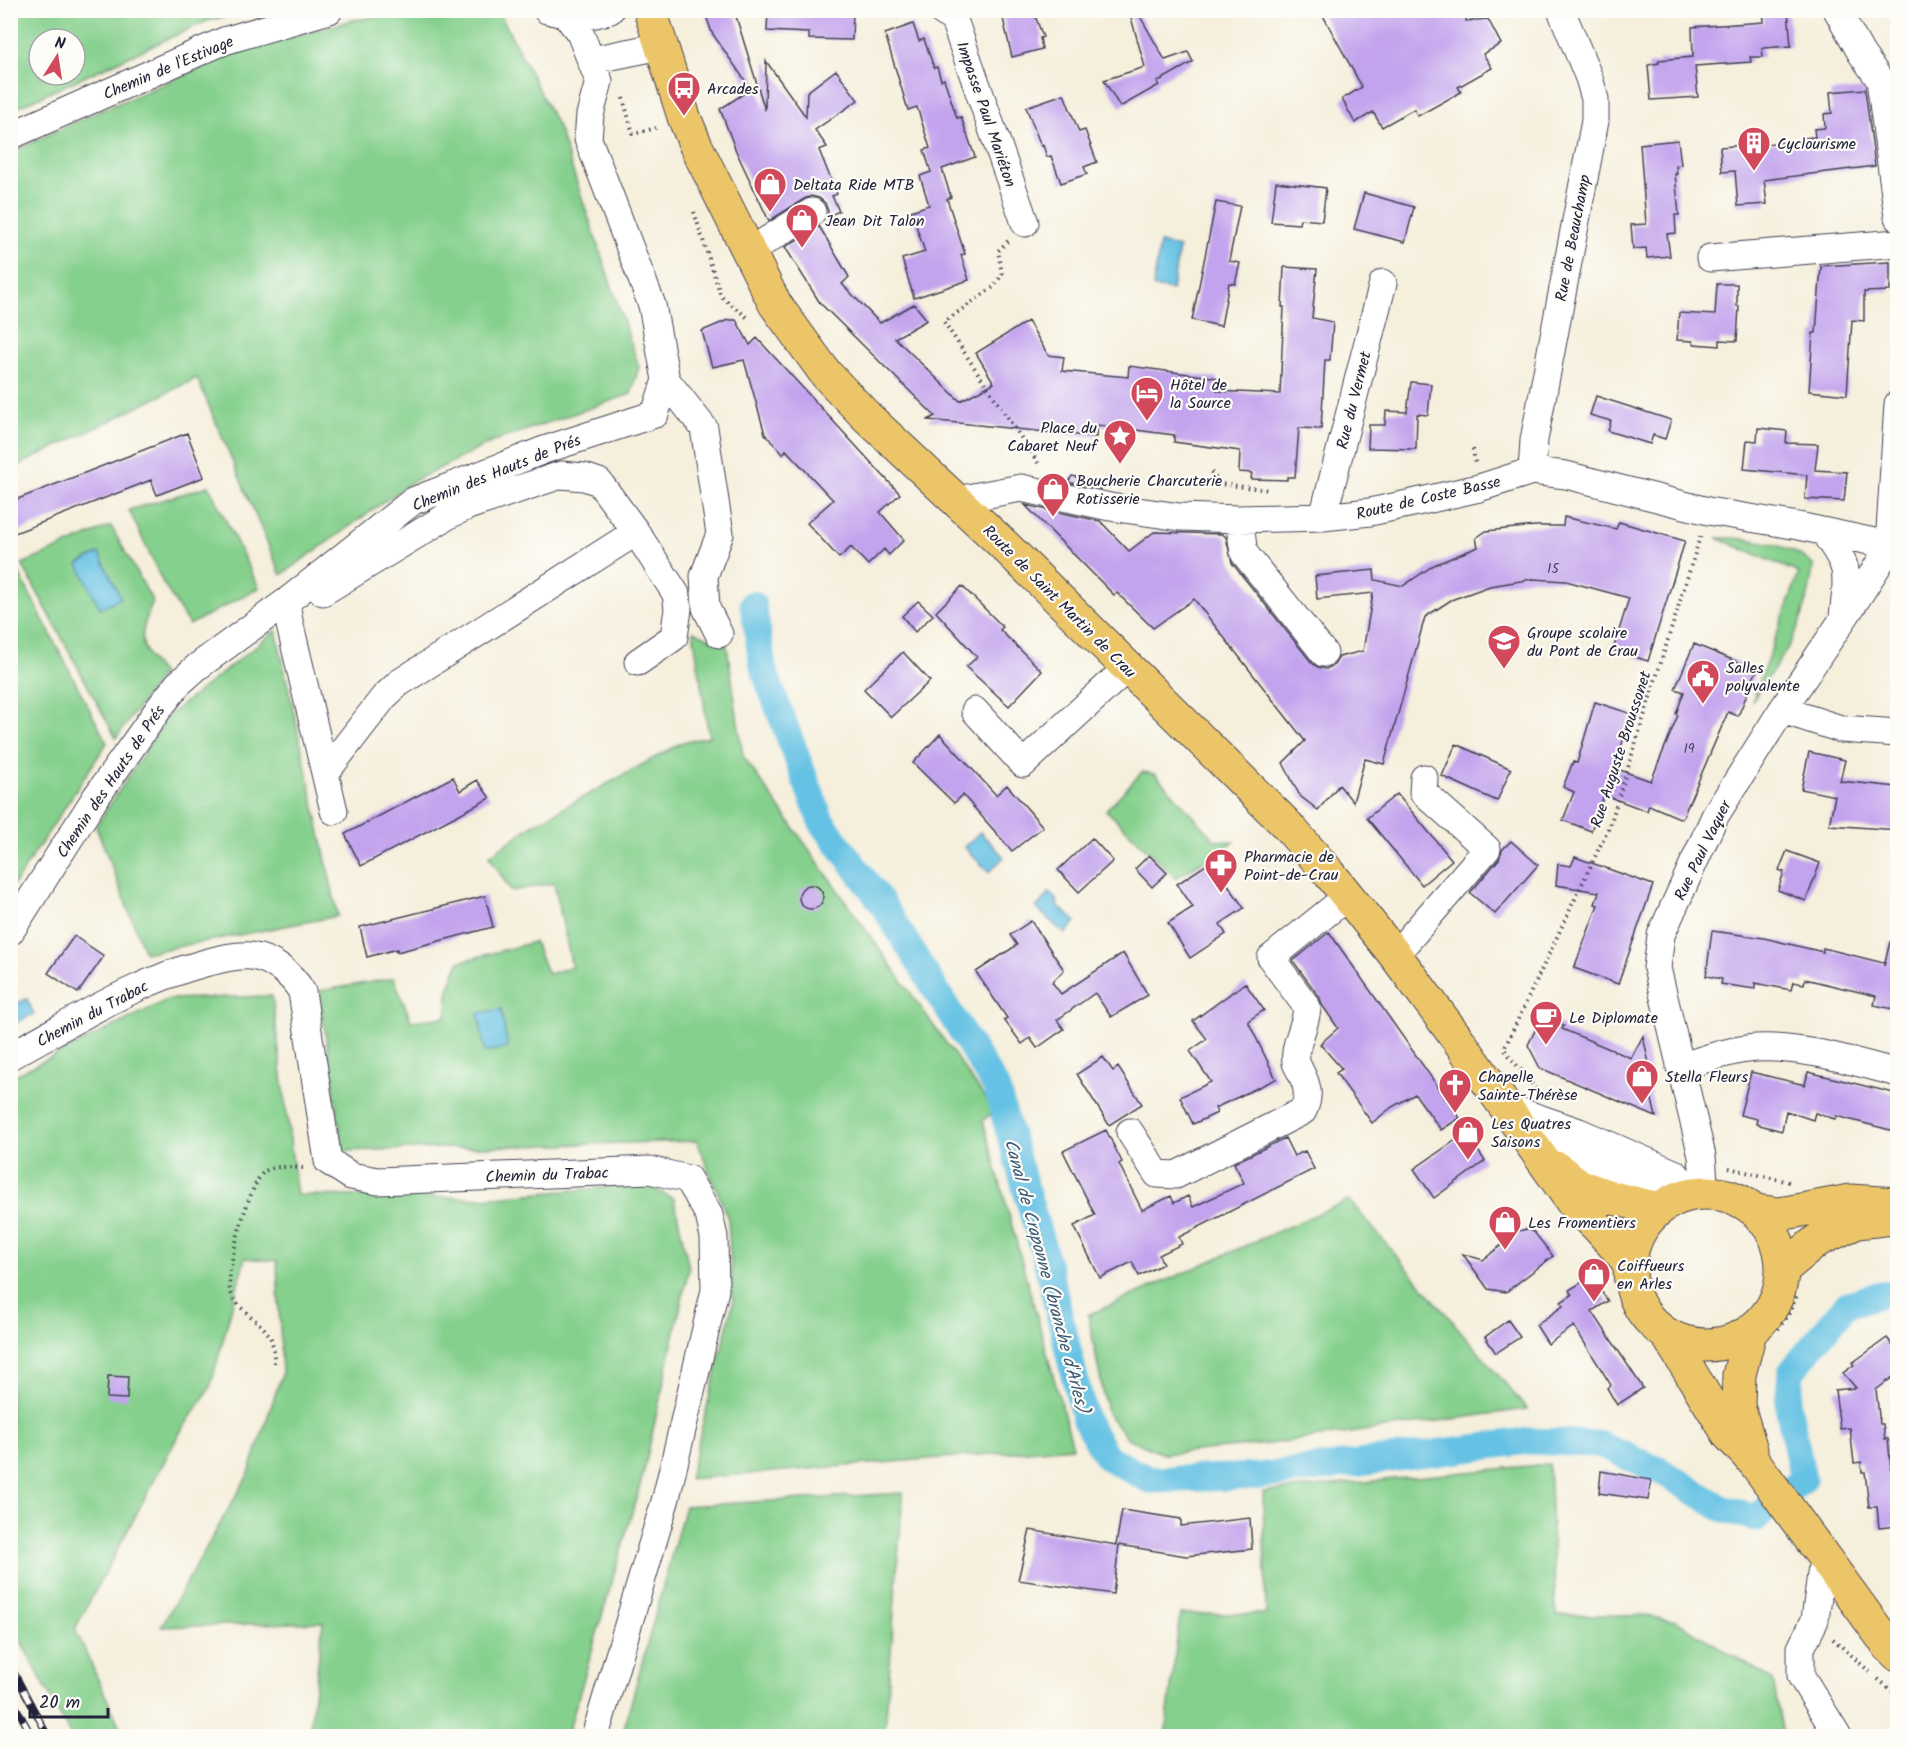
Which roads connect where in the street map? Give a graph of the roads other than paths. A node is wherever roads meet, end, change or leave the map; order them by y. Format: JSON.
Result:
{"nodes":[{"id":1,"x":329,"y":10,"type":"edge"},
{"id":2,"x":610,"y":10,"type":"edge"},
{"id":3,"x":650,"y":10,"type":"edge"},
{"id":4,"x":940,"y":10,"type":"edge"},
{"id":5,"x":1561,"y":10,"type":"edge"},
{"id":6,"x":1837,"y":10,"type":"edge"},
{"id":7,"x":556,"y":13,"type":"edge"},
{"id":8,"x":661,"y":46,"type":"junction"},
{"id":9,"x":592,"y":60,"type":"junction"},
{"id":10,"x":10,"y":136,"type":"edge"},
{"id":11,"x":812,"y":212,"type":"dead end"},
{"id":12,"x":1898,"y":217,"type":"edge"},
{"id":13,"x":1025,"y":223,"type":"road end"},
{"id":14,"x":1898,"y":243,"type":"edge"},
{"id":15,"x":748,"y":252,"type":"junction"},
{"id":16,"x":1710,"y":258,"type":"dead end"},
{"id":17,"x":1383,"y":283,"type":"dead end"},
{"id":18,"x":666,"y":380,"type":"junction"},
{"id":19,"x":1898,"y":404,"type":"edge"},
{"id":20,"x":1532,"y":471,"type":"junction"},
{"id":21,"x":957,"y":500,"type":"junction"},
{"id":22,"x":1323,"y":517,"type":"junction"},
{"id":23,"x":1239,"y":519,"type":"junction"},
{"id":24,"x":636,"y":532,"type":"junction"},
{"id":25,"x":1824,"y":532,"type":"junction"},
{"id":26,"x":1895,"y":542,"type":"edge"},
{"id":27,"x":323,"y":592,"type":"dead end"},
{"id":28,"x":288,"y":611,"type":"junction"},
{"id":29,"x":1843,"y":620,"type":"junction"},
{"id":30,"x":720,"y":634,"type":"dead end"},
{"id":31,"x":1324,"y":653,"type":"dead end"},
{"id":32,"x":638,"y":662,"type":"dead end"},
{"id":33,"x":1127,"y":668,"type":"junction"},
{"id":34,"x":1782,"y":710,"type":"junction"},
{"id":35,"x":975,"y":711,"type":"dead end"},
{"id":36,"x":1898,"y":734,"type":"edge"},
{"id":37,"x":326,"y":772,"type":"junction"},
{"id":38,"x":1424,"y":778,"type":"dead end"},
{"id":39,"x":334,"y":811,"type":"dead end"},
{"id":40,"x":1348,"y":896,"type":"junction"},
{"id":41,"x":10,"y":932,"type":"edge"},
{"id":42,"x":1395,"y":955,"type":"junction"},
{"id":43,"x":10,"y":1056,"type":"edge"},
{"id":44,"x":1680,"y":1067,"type":"junction"},
{"id":45,"x":1898,"y":1073,"type":"edge"},
{"id":46,"x":1504,"y":1106,"type":"junction"},
{"id":47,"x":1130,"y":1132,"type":"dead end"},
{"id":48,"x":1531,"y":1145,"type":"junction"},
{"id":49,"x":1683,"y":1198,"type":"junction"},
{"id":50,"x":1898,"y":1204,"type":"edge"},
{"id":51,"x":1756,"y":1211,"type":"junction"},
{"id":52,"x":1898,"y":1218,"type":"edge"},
{"id":53,"x":1629,"y":1263,"type":"junction"},
{"id":54,"x":1783,"y":1269,"type":"junction"},
{"id":55,"x":1750,"y":1332,"type":"junction"},
{"id":56,"x":1668,"y":1336,"type":"junction"},
{"id":57,"x":1759,"y":1468,"type":"junction"},
{"id":58,"x":1823,"y":1558,"type":"junction"},
{"id":59,"x":1898,"y":1655,"type":"edge"},
{"id":60,"x":595,"y":1737,"type":"edge"},
{"id":61,"x":1838,"y":1737,"type":"edge"}],
"edges":[{"from":1,"to":10,"type":"street","name":"Chemin de l'Estivage"},
{"from":2,"to":7,"type":"street"},
{"from":3,"to":8,"type":"main road","name":"Route de Saint Martin de Crau"},
{"from":4,"to":13,"type":"street","name":"Impasse Paul Mariéton"},
{"from":5,"to":20,"type":"street","name":"Rue de Beauchamp"},
{"from":6,"to":12,"type":"street"},
{"from":7,"to":9,"type":"street","name":"Chemin des Hauts de Prés"},
{"from":8,"to":9,"type":"street"},
{"from":8,"to":15,"type":"main road","name":"Route de Saint Martin de Crau"},
{"from":9,"to":18,"type":"street","name":"Chemin des Hauts de Prés"},
{"from":11,"to":15,"type":"street"},
{"from":14,"to":16,"type":"street"},
{"from":15,"to":21,"type":"main road","name":"Route de Saint Martin de Crau"},
{"from":17,"to":22,"type":"street","name":"Rue du Vermet"},
{"from":18,"to":28,"type":"street","name":"Chemin des Hauts de Prés"},
{"from":18,"to":30,"type":"street"},
{"from":19,"to":26,"type":"street"},
{"from":20,"to":22,"type":"street","name":"Route de Coste Basse"},
{"from":20,"to":25,"type":"street","name":"Route de Coste Basse"},
{"from":21,"to":23,"type":"street","name":"Route de Coste Basse"},
{"from":21,"to":33,"type":"main road","name":"Route de Saint Martin de Crau"},
{"from":22,"to":23,"type":"street","name":"Route de Coste Basse"},
{"from":23,"to":31,"type":"street"},
{"from":24,"to":27,"type":"street"},
{"from":24,"to":32,"type":"street"},
{"from":24,"to":37,"type":"street"},
{"from":25,"to":26,"type":"street","name":"Route de Coste Basse"},
{"from":25,"to":29,"type":"street"},
{"from":26,"to":29,"type":"street","name":"Rue Paul Vaquer"},
{"from":28,"to":37,"type":"street"},
{"from":28,"to":41,"type":"street","name":"Chemin des Hauts de Prés"},
{"from":29,"to":34,"type":"street","name":"Rue Paul Vaquer"},
{"from":33,"to":35,"type":"street"},
{"from":33,"to":40,"type":"main road","name":"Route de Saint Martin de Crau"},
{"from":34,"to":36,"type":"street"},
{"from":34,"to":44,"type":"street","name":"Rue Paul Vaquer"},
{"from":37,"to":39,"type":"street"},
{"from":38,"to":42,"type":"street"},
{"from":40,"to":42,"type":"main road","name":"Route de Saint Martin de Crau"},
{"from":40,"to":47,"type":"street"},
{"from":42,"to":46,"type":"main road","name":"Route de Saint Martin de Crau"},
{"from":43,"to":60,"type":"street","name":"Chemin du Trabac"},
{"from":44,"to":45,"type":"street"},
{"from":44,"to":49,"type":"street","name":"Rue Paul Vaquer"},
{"from":46,"to":48,"type":"main road","name":"Route de Saint Martin de Crau"},
{"from":46,"to":49,"type":"street"},
{"from":48,"to":49,"type":"main road","name":"Route de Saint Martin de Crau"},
{"from":48,"to":53,"type":"main road","name":"Route de Saint Martin de Crau"},
{"from":49,"to":51,"type":"main road"},
{"from":49,"to":53,"type":"main road"},
{"from":50,"to":51,"type":"main road"},
{"from":51,"to":54,"type":"main road"},
{"from":52,"to":54,"type":"main road"},
{"from":53,"to":56,"type":"main road"},
{"from":54,"to":55,"type":"main road"},
{"from":55,"to":56,"type":"main road"},
{"from":55,"to":57,"type":"main road"},
{"from":56,"to":57,"type":"main road"},
{"from":57,"to":58,"type":"main road"},
{"from":58,"to":59,"type":"main road"},
{"from":58,"to":61,"type":"street"}]}
